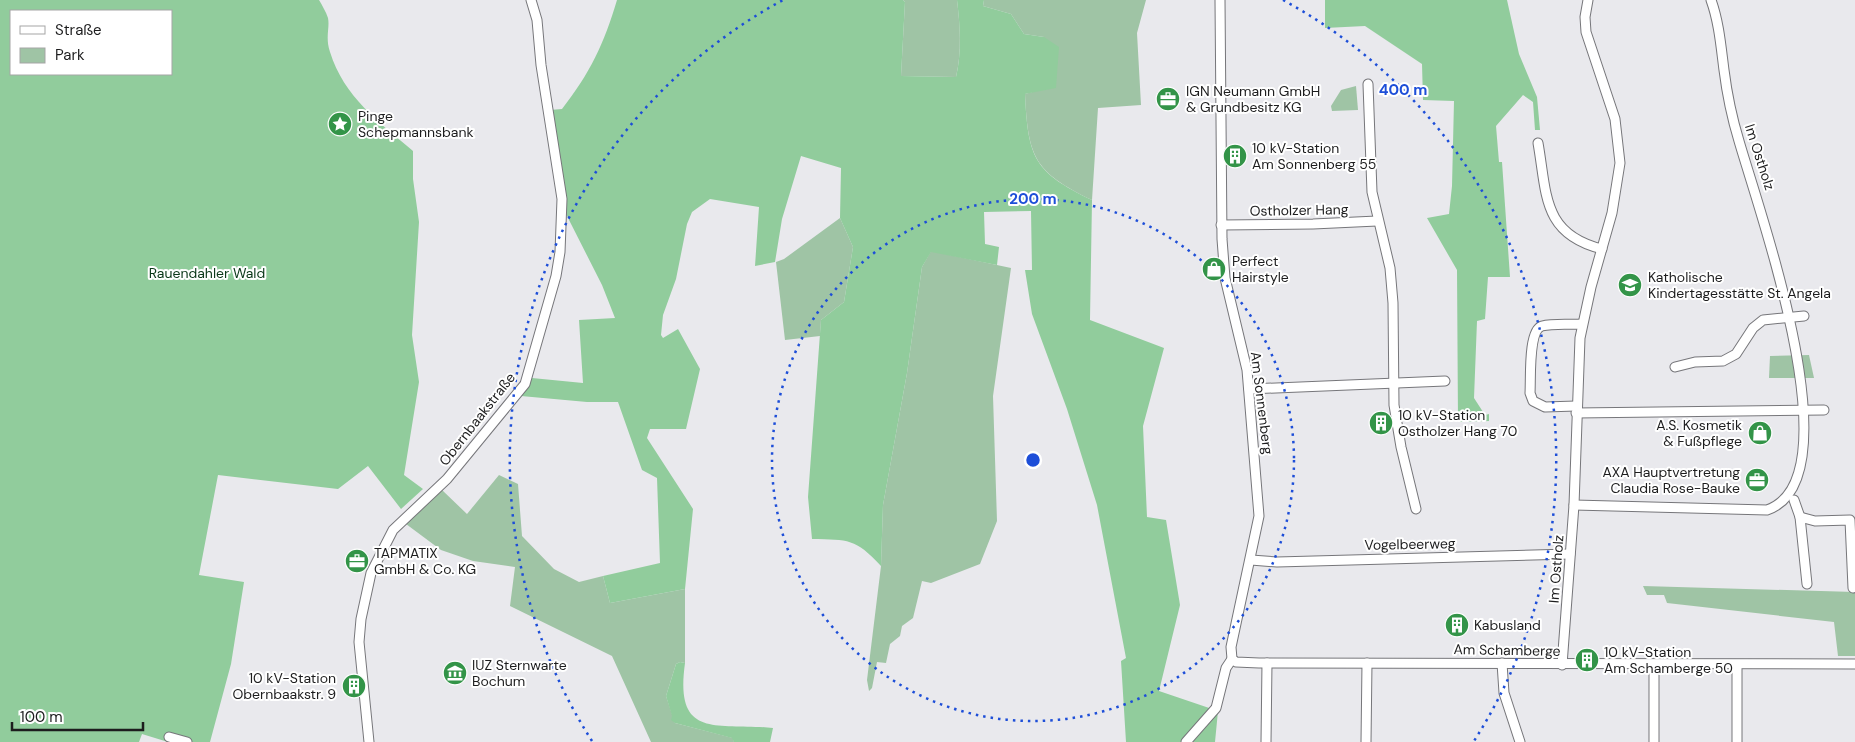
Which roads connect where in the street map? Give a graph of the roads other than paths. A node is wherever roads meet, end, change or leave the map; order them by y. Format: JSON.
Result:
{"nodes":[{"id":1,"x":531,"y":0,"type":"edge"},
{"id":2,"x":1220,"y":0,"type":"edge"},
{"id":3,"x":1588,"y":0,"type":"edge"},
{"id":4,"x":1711,"y":0,"type":"edge"},
{"id":5,"x":1368,"y":84,"type":"dead end"},
{"id":6,"x":1538,"y":143,"type":"dead end"},
{"id":7,"x":1377,"y":221,"type":"junction"},
{"id":8,"x":1221,"y":225,"type":"junction"},
{"id":9,"x":1602,"y":249,"type":"junction"},
{"id":10,"x":1789,"y":274,"type":"dead end"},
{"id":11,"x":1804,"y":316,"type":"dead end"},
{"id":12,"x":1582,"y":324,"type":"junction"},
{"id":13,"x":1675,"y":367,"type":"dead end"},
{"id":14,"x":1445,"y":381,"type":"dead end"},
{"id":15,"x":1393,"y":383,"type":"junction"},
{"id":16,"x":1249,"y":389,"type":"junction"},
{"id":17,"x":1576,"y":410,"type":"junction"},
{"id":18,"x":1824,"y":410,"type":"dead end"},
{"id":19,"x":1574,"y":505,"type":"junction"},
{"id":20,"x":1416,"y":509,"type":"dead end"},
{"id":21,"x":1800,"y":517,"type":"junction"},
{"id":22,"x":1570,"y":554,"type":"junction"},
{"id":23,"x":1251,"y":560,"type":"junction"},
{"id":24,"x":1807,"y":584,"type":"dead end"},
{"id":25,"x":1853,"y":588,"type":"dead end"},
{"id":26,"x":1232,"y":659,"type":"junction"},
{"id":27,"x":1267,"y":663,"type":"junction"},
{"id":28,"x":1367,"y":663,"type":"junction"},
{"id":29,"x":1502,"y":663,"type":"junction"},
{"id":30,"x":1855,"y":664,"type":"edge"},
{"id":31,"x":1562,"y":665,"type":"junction"},
{"id":32,"x":1654,"y":665,"type":"junction"},
{"id":33,"x":1737,"y":665,"type":"junction"},
{"id":34,"x":169,"y":737,"type":"dead end"},
{"id":35,"x":188,"y":740,"type":"edge"},
{"id":36,"x":369,"y":742,"type":"edge"},
{"id":37,"x":1186,"y":742,"type":"edge"},
{"id":38,"x":1266,"y":742,"type":"edge"},
{"id":39,"x":1366,"y":742,"type":"edge"},
{"id":40,"x":1520,"y":742,"type":"edge"},
{"id":41,"x":1654,"y":742,"type":"edge"},
{"id":42,"x":1737,"y":742,"type":"edge"}],
"edges":[{"from":1,"to":36,"type":"street","name":"Obernbaakstraße"},
{"from":2,"to":8,"type":"street","name":"Am Sonnenberg"},
{"from":3,"to":9,"type":"street","name":"Im Ostholz"},
{"from":4,"to":10,"type":"street","name":"Im Ostholz"},
{"from":5,"to":7,"type":"street"},
{"from":6,"to":9,"type":"street"},
{"from":7,"to":8,"type":"street","name":"Ostholzer Hang"},
{"from":7,"to":15,"type":"street"},
{"from":8,"to":16,"type":"street","name":"Am Sonnenberg"},
{"from":9,"to":12,"type":"street","name":"Im Ostholz"},
{"from":11,"to":13,"type":"street"},
{"from":12,"to":17,"type":"street","name":"Im Ostholz"},
{"from":12,"to":17,"type":"street"},
{"from":14,"to":15,"type":"street"},
{"from":15,"to":16,"type":"street"},
{"from":15,"to":20,"type":"street"},
{"from":16,"to":23,"type":"street","name":"Am Sonnenberg"},
{"from":17,"to":18,"type":"street"},
{"from":17,"to":19,"type":"street","name":"Im Ostholz"},
{"from":19,"to":21,"type":"street"},
{"from":19,"to":22,"type":"street","name":"Im Ostholz"},
{"from":21,"to":24,"type":"street"},
{"from":21,"to":25,"type":"street"},
{"from":22,"to":23,"type":"street","name":"Vogelbeerweg"},
{"from":22,"to":31,"type":"street","name":"Im Ostholz"},
{"from":23,"to":26,"type":"street","name":"Am Sonnenberg"},
{"from":26,"to":27,"type":"street"},
{"from":26,"to":37,"type":"street","name":"Am Sonnenberg"},
{"from":27,"to":28,"type":"street","name":"Am Schamberge"},
{"from":27,"to":38,"type":"street"},
{"from":28,"to":29,"type":"street","name":"Am Schamberge"},
{"from":28,"to":39,"type":"street"},
{"from":29,"to":31,"type":"street","name":"Am Schamberge"},
{"from":29,"to":40,"type":"street"},
{"from":30,"to":33,"type":"street","name":"Am Schamberge"},
{"from":31,"to":32,"type":"street","name":"Am Schamberge"},
{"from":32,"to":33,"type":"street","name":"Am Schamberge"},
{"from":32,"to":41,"type":"street"},
{"from":33,"to":42,"type":"street"},
{"from":34,"to":35,"type":"street"}]}
